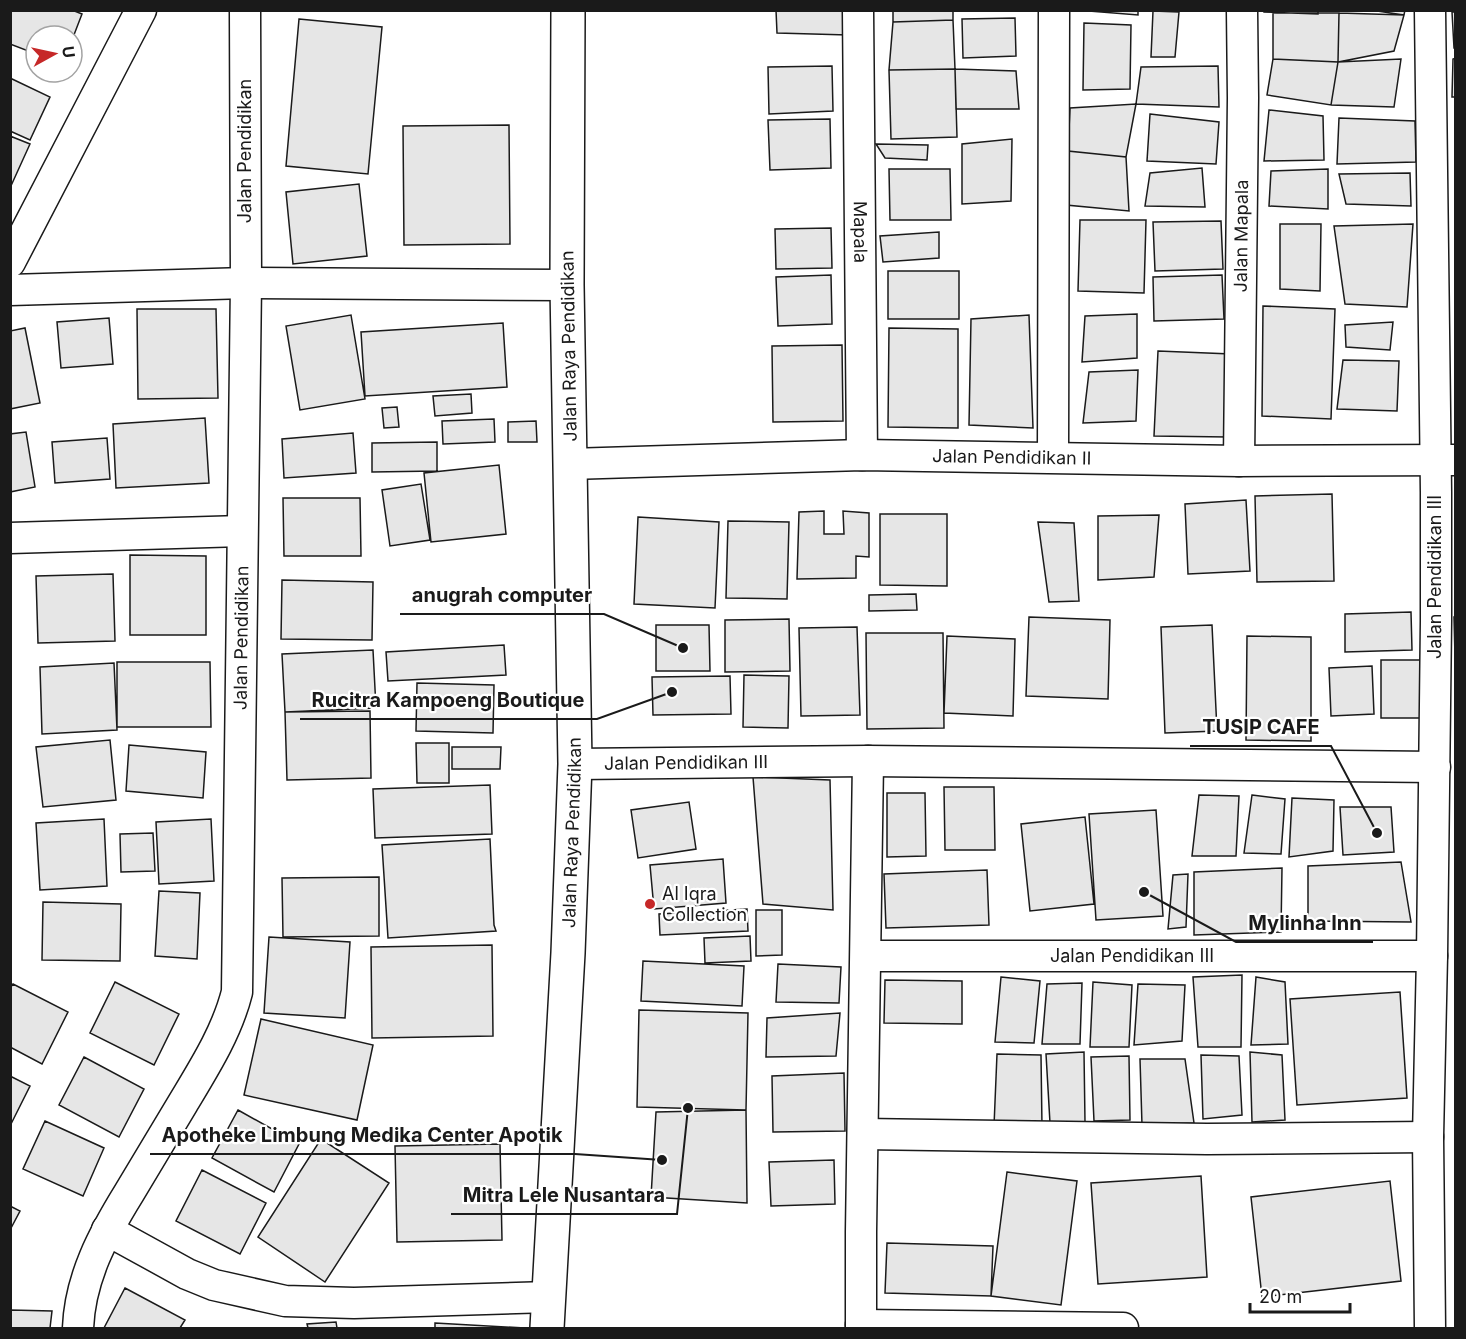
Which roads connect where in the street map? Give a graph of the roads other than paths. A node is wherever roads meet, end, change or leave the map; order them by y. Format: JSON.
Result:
{"nodes":[{"id":1,"x":141,"y":10,"type":"edge"},
{"id":2,"x":245,"y":10,"type":"edge"},
{"id":3,"x":568,"y":10,"type":"edge"},
{"id":4,"x":858,"y":10,"type":"edge"},
{"id":5,"x":1054,"y":10,"type":"edge"},
{"id":6,"x":1242,"y":10,"type":"edge"},
{"id":7,"x":1430,"y":10,"type":"edge"},
{"id":8,"x":10,"y":262,"type":"edge"},
{"id":9,"x":246,"y":283,"type":"junction"},
{"id":10,"x":567,"y":285,"type":"junction"},
{"id":11,"x":10,"y":290,"type":"edge"},
{"id":12,"x":862,"y":455,"type":"junction"},
{"id":13,"x":1053,"y":457,"type":"junction"},
{"id":14,"x":1445,"y":460,"type":"edge"},
{"id":15,"x":1239,"y":461,"type":"junction"},
{"id":16,"x":570,"y":464,"type":"junction"},
{"id":17,"x":242,"y":531,"type":"junction"},
{"id":18,"x":10,"y":538,"type":"edge"},
{"id":19,"x":868,"y":761,"type":"junction"},
{"id":20,"x":575,"y":764,"type":"junction"},
{"id":21,"x":1435,"y":767,"type":"junction"},
{"id":22,"x":866,"y":956,"type":"junction"},
{"id":23,"x":1432,"y":956,"type":"junction"},
{"id":24,"x":863,"y":1134,"type":"junction"},
{"id":25,"x":1428,"y":1137,"type":"junction"},
{"id":26,"x":106,"y":1230,"type":"junction"},
{"id":27,"x":548,"y":1313,"type":"edge"},
{"id":28,"x":861,"y":1327,"type":"edge"},
{"id":29,"x":78,"y":1329,"type":"edge"},
{"id":30,"x":1123,"y":1329,"type":"edge"},
{"id":31,"x":1430,"y":1329,"type":"edge"}],
"edges":[{"from":1,"to":8,"type":"street"},
{"from":2,"to":9,"type":"street","name":"Jalan Pendidikan"},
{"from":3,"to":10,"type":"street","name":"Jalan Raya Pendidikan"},
{"from":4,"to":12,"type":"street","name":"Mapala"},
{"from":5,"to":13,"type":"street"},
{"from":6,"to":15,"type":"street","name":"Jalan Mapala"},
{"from":7,"to":14,"type":"street"},
{"from":9,"to":10,"type":"street"},
{"from":9,"to":11,"type":"street"},
{"from":9,"to":17,"type":"street","name":"Jalan Pendidikan"},
{"from":10,"to":16,"type":"street","name":"Jalan Raya Pendidikan"},
{"from":12,"to":13,"type":"street","name":"Jalan Pendidikan II"},
{"from":12,"to":16,"type":"street","name":"Jalan Pendidikan II"},
{"from":13,"to":15,"type":"street","name":"Jalan Pendidikan II"},
{"from":14,"to":15,"type":"street","name":"Jalan Pendidikan II"},
{"from":14,"to":21,"type":"street","name":"Jalan Pendidikan III"},
{"from":16,"to":20,"type":"street","name":"Jalan Raya Pendidikan"},
{"from":17,"to":18,"type":"street"},
{"from":17,"to":26,"type":"street","name":"Jalan Pendidikan"},
{"from":19,"to":20,"type":"street","name":"Jalan Pendidikan III"},
{"from":19,"to":21,"type":"street","name":"Jalan Pendidikan III"},
{"from":19,"to":22,"type":"street"},
{"from":20,"to":27,"type":"street","name":"Jalan Raya Pendidikan"},
{"from":21,"to":23,"type":"street","name":"Jalan Pendidikan III"},
{"from":22,"to":23,"type":"street","name":"Jalan Pendidikan III"},
{"from":22,"to":24,"type":"street"},
{"from":23,"to":25,"type":"street","name":"Jalan Pendidikan III"},
{"from":24,"to":25,"type":"street"},
{"from":24,"to":28,"type":"street"},
{"from":25,"to":31,"type":"street","name":"Jalan Pendidikan III"},
{"from":26,"to":27,"type":"street"},
{"from":26,"to":29,"type":"street","name":"Jalan Pendidikan"},
{"from":28,"to":30,"type":"street"}]}
